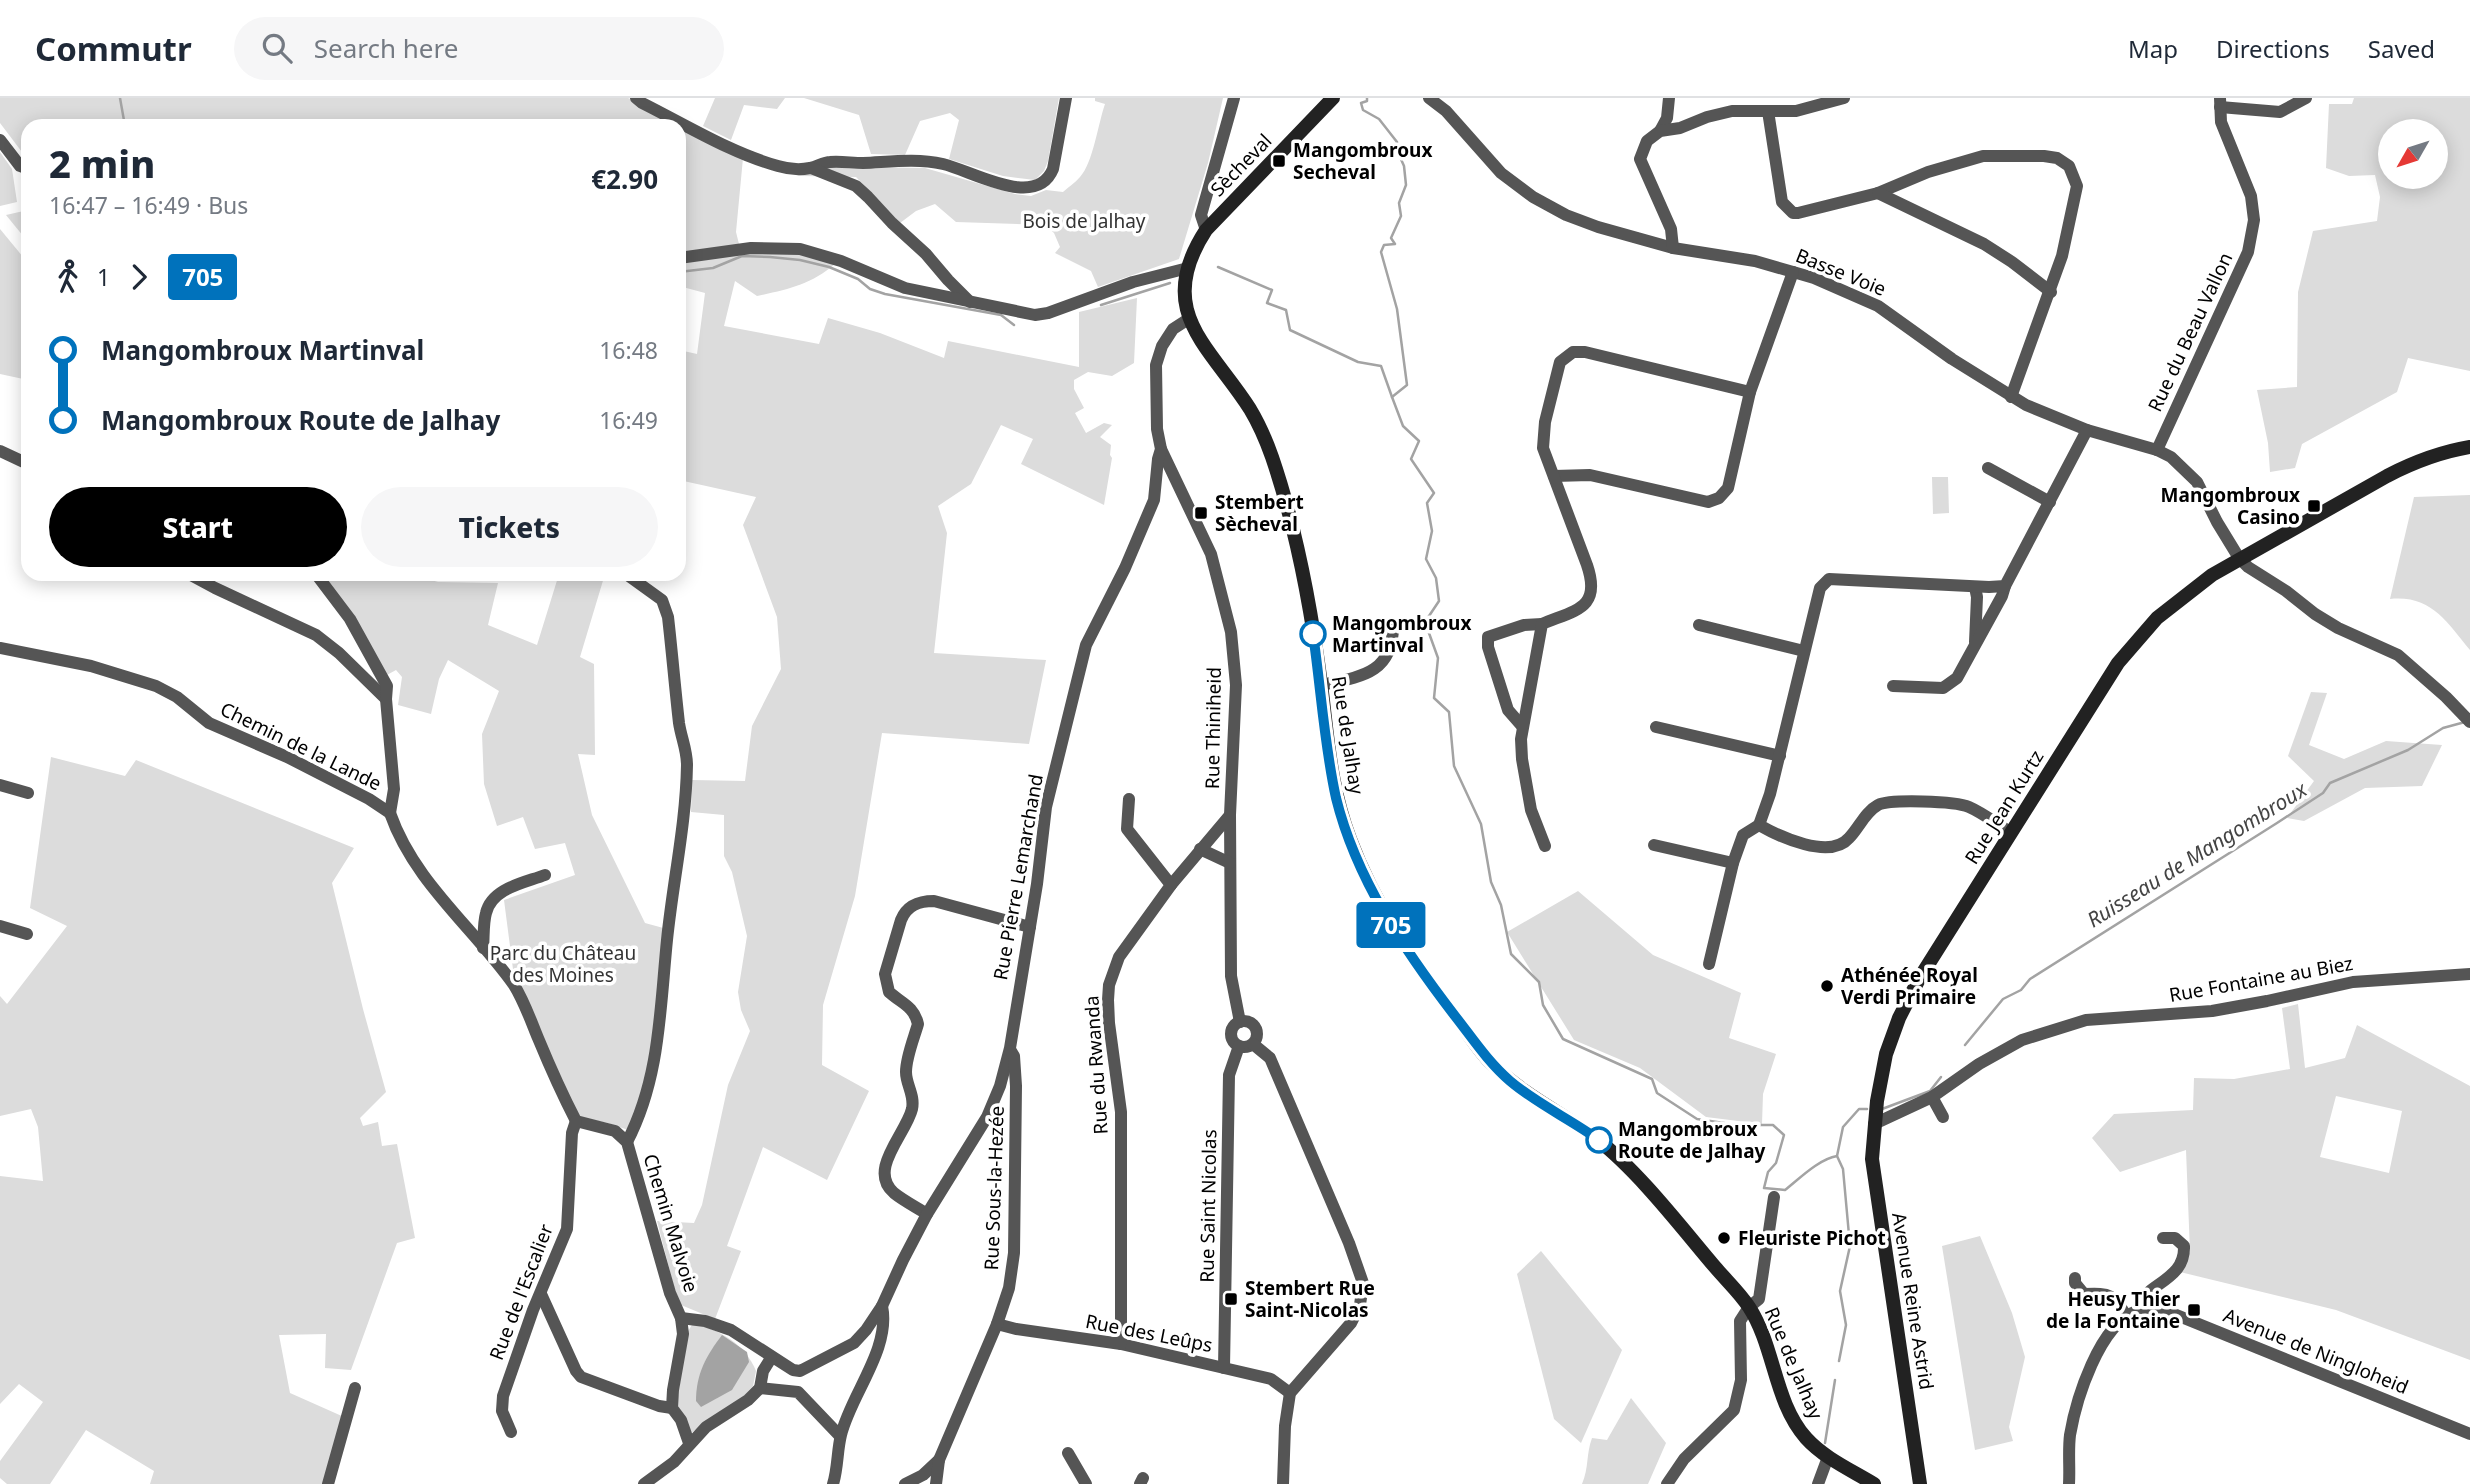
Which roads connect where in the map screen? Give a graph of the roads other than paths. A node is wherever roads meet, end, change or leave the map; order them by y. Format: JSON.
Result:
{"nodes":[{"id":1,"x":636,"y":98,"type":"edge"},
{"id":2,"x":1066,"y":98,"type":"edge"},
{"id":3,"x":1234,"y":98,"type":"edge"},
{"id":4,"x":1333,"y":98,"type":"edge"},
{"id":5,"x":1429,"y":98,"type":"edge"},
{"id":6,"x":1669,"y":98,"type":"edge"},
{"id":7,"x":1844,"y":98,"type":"edge"},
{"id":8,"x":2306,"y":98,"type":"edge"},
{"id":9,"x":2220,"y":103,"type":"edge"},
{"id":10,"x":1768,"y":111,"type":"junction"},
{"id":11,"x":674,"y":119,"type":"edge"},
{"id":12,"x":686,"y":125,"type":"edge"},
{"id":13,"x":1660,"y":131,"type":"junction"},
{"id":14,"x":0,"y":140,"type":"edge"},
{"id":15,"x":21,"y":166,"type":"edge"},
{"id":16,"x":811,"y":168,"type":"junction"},
{"id":17,"x":1878,"y":193,"type":"junction"},
{"id":18,"x":1206,"y":230,"type":"junction"},
{"id":19,"x":1673,"y":248,"type":"junction"},
{"id":20,"x":686,"y":257,"type":"edge"},
{"id":21,"x":1188,"y":268,"type":"junction"},
{"id":22,"x":1793,"y":272,"type":"junction"},
{"id":23,"x":2050,"y":292,"type":"junction"},
{"id":24,"x":970,"y":302,"type":"junction"},
{"id":25,"x":1189,"y":318,"type":"junction"},
{"id":26,"x":1750,"y":392,"type":"junction"},
{"id":27,"x":2011,"y":397,"type":"junction"},
{"id":28,"x":2087,"y":430,"type":"junction"},
{"id":29,"x":2470,"y":447,"type":"edge"},
{"id":30,"x":1161,"y":449,"type":"junction"},
{"id":31,"x":2157,"y":450,"type":"junction"},
{"id":32,"x":0,"y":451,"type":"edge"},
{"id":33,"x":21,"y":461,"type":"edge"},
{"id":34,"x":1989,"y":468,"type":"dead end"},
{"id":35,"x":1554,"y":476,"type":"junction"},
{"id":36,"x":2050,"y":502,"type":"junction"},
{"id":37,"x":2239,"y":558,"type":"junction"},
{"id":38,"x":202,"y":581,"type":"edge"},
{"id":39,"x":321,"y":581,"type":"edge"},
{"id":40,"x":636,"y":581,"type":"edge"},
{"id":41,"x":2005,"y":586,"type":"junction"},
{"id":42,"x":1975,"y":587,"type":"junction"},
{"id":43,"x":1542,"y":624,"type":"junction"},
{"id":44,"x":1699,"y":625,"type":"dead end"},
{"id":45,"x":1393,"y":626,"type":"dead end"},
{"id":46,"x":1974,"y":646,"type":"junction"},
{"id":47,"x":0,"y":648,"type":"edge"},
{"id":48,"x":1804,"y":652,"type":"junction"},
{"id":49,"x":1321,"y":685,"type":"junction"},
{"id":50,"x":1893,"y":686,"type":"dead end"},
{"id":51,"x":386,"y":699,"type":"junction"},
{"id":52,"x":2470,"y":722,"type":"edge"},
{"id":53,"x":1522,"y":726,"type":"junction"},
{"id":54,"x":1656,"y":727,"type":"dead end"},
{"id":55,"x":1780,"y":757,"type":"junction"},
{"id":56,"x":0,"y":785,"type":"edge"},
{"id":57,"x":28,"y":793,"type":"dead end"},
{"id":58,"x":1129,"y":799,"type":"dead end"},
{"id":59,"x":390,"y":813,"type":"junction"},
{"id":60,"x":1230,"y":815,"type":"junction"},
{"id":61,"x":1759,"y":825,"type":"junction"},
{"id":62,"x":2010,"y":832,"type":"junction"},
{"id":63,"x":1654,"y":845,"type":"dead end"},
{"id":64,"x":1545,"y":846,"type":"dead end"},
{"id":65,"x":1200,"y":849,"type":"junction"},
{"id":66,"x":1230,"y":863,"type":"junction"},
{"id":67,"x":1733,"y":863,"type":"junction"},
{"id":68,"x":545,"y":875,"type":"dead end"},
{"id":69,"x":1171,"y":886,"type":"junction"},
{"id":70,"x":0,"y":926,"type":"edge"},
{"id":71,"x":1030,"y":927,"type":"junction"},
{"id":72,"x":27,"y":934,"type":"dead end"},
{"id":73,"x":483,"y":948,"type":"junction"},
{"id":74,"x":1709,"y":964,"type":"dead end"},
{"id":75,"x":2470,"y":974,"type":"edge"},
{"id":76,"x":1240,"y":1022,"type":"junction"},
{"id":77,"x":1253,"y":1044,"type":"junction"},
{"id":78,"x":1239,"y":1046,"type":"junction"},
{"id":79,"x":1010,"y":1048,"type":"junction"},
{"id":80,"x":1932,"y":1097,"type":"junction"},
{"id":81,"x":1943,"y":1117,"type":"dead end"},
{"id":82,"x":576,"y":1121,"type":"junction"},
{"id":83,"x":1874,"y":1124,"type":"junction"},
{"id":84,"x":627,"y":1142,"type":"junction"},
{"id":85,"x":1774,"y":1197,"type":"dead end"},
{"id":86,"x":927,"y":1214,"type":"junction"},
{"id":87,"x":2164,"y":1238,"type":"dead end"},
{"id":88,"x":2075,"y":1278,"type":"dead end"},
{"id":89,"x":541,"y":1294,"type":"junction"},
{"id":90,"x":882,"y":1306,"type":"junction"},
{"id":91,"x":1749,"y":1307,"type":"junction"},
{"id":92,"x":2146,"y":1310,"type":"junction"},
{"id":93,"x":2127,"y":1317,"type":"junction"},
{"id":94,"x":681,"y":1318,"type":"junction"},
{"id":95,"x":997,"y":1324,"type":"junction"},
{"id":96,"x":1121,"y":1344,"type":"junction"},
{"id":97,"x":771,"y":1358,"type":"junction"},
{"id":98,"x":1224,"y":1368,"type":"junction"},
{"id":99,"x":355,"y":1388,"type":"dead end"},
{"id":100,"x":760,"y":1388,"type":"junction"},
{"id":101,"x":1290,"y":1393,"type":"junction"},
{"id":102,"x":672,"y":1408,"type":"junction"},
{"id":103,"x":510,"y":1432,"type":"dead end"},
{"id":104,"x":2470,"y":1434,"type":"edge"},
{"id":105,"x":841,"y":1436,"type":"junction"},
{"id":106,"x":689,"y":1443,"type":"junction"},
{"id":107,"x":1068,"y":1453,"type":"dead end"},
{"id":108,"x":1828,"y":1457,"type":"junction"},
{"id":109,"x":939,"y":1460,"type":"junction"},
{"id":110,"x":328,"y":1484,"type":"edge"},
{"id":111,"x":644,"y":1484,"type":"edge"},
{"id":112,"x":833,"y":1484,"type":"edge"},
{"id":113,"x":905,"y":1484,"type":"edge"},
{"id":114,"x":936,"y":1484,"type":"edge"},
{"id":115,"x":1086,"y":1484,"type":"edge"},
{"id":116,"x":1283,"y":1484,"type":"edge"},
{"id":117,"x":1667,"y":1484,"type":"edge"},
{"id":118,"x":1818,"y":1484,"type":"edge"},
{"id":119,"x":1874,"y":1484,"type":"edge"},
{"id":120,"x":1920,"y":1484,"type":"edge"},
{"id":121,"x":2070,"y":1484,"type":"edge"}],
"edges":[{"from":1,"to":11,"type":"street"},
{"from":2,"to":16,"type":"street"},
{"from":3,"to":18,"type":"street"},
{"from":4,"to":18,"type":"main road","name":"Sècheval"},
{"from":5,"to":19,"type":"street","name":"Basse Voie"},
{"from":6,"to":13,"type":"street"},
{"from":7,"to":10,"type":"street"},
{"from":8,"to":9,"type":"street","name":"Rue du Beau Vallon"},
{"from":9,"to":31,"type":"street","name":"Rue du Beau Vallon"},
{"from":10,"to":13,"type":"street"},
{"from":10,"to":17,"type":"street"},
{"from":12,"to":16,"type":"street"},
{"from":13,"to":19,"type":"street"},
{"from":14,"to":15,"type":"street"},
{"from":16,"to":24,"type":"street"},
{"from":17,"to":23,"type":"street"},
{"from":17,"to":23,"type":"street"},
{"from":18,"to":21,"type":"main road","name":"Sècheval"},
{"from":19,"to":22,"type":"street","name":"Basse Voie"},
{"from":20,"to":24,"type":"street"},
{"from":21,"to":24,"type":"street"},
{"from":21,"to":25,"type":"main road"},
{"from":22,"to":26,"type":"street"},
{"from":22,"to":27,"type":"street","name":"Basse Voie"},
{"from":23,"to":27,"type":"street"},
{"from":25,"to":30,"type":"street","name":"Rue Pierre Lemarchand"},
{"from":25,"to":49,"type":"main road","name":"Rue de Jalhay"},
{"from":26,"to":35,"type":"street"},
{"from":26,"to":35,"type":"street"},
{"from":27,"to":28,"type":"street","name":"Basse Voie"},
{"from":28,"to":31,"type":"street","name":"Basse Voie"},
{"from":28,"to":36,"type":"street"},
{"from":29,"to":37,"type":"main road","name":"Rue Jean Kurtz"},
{"from":30,"to":60,"type":"street","name":"Rue Thiniheid"},
{"from":30,"to":71,"type":"street","name":"Rue Pierre Lemarchand"},
{"from":31,"to":37,"type":"street","name":"Basse Voie"},
{"from":32,"to":33,"type":"street"},
{"from":34,"to":36,"type":"street"},
{"from":35,"to":43,"type":"street"},
{"from":36,"to":41,"type":"street"},
{"from":37,"to":52,"type":"street"},
{"from":37,"to":62,"type":"main road","name":"Rue Jean Kurtz"},
{"from":38,"to":51,"type":"street"},
{"from":39,"to":51,"type":"street"},
{"from":40,"to":84,"type":"street"},
{"from":41,"to":42,"type":"street"},
{"from":41,"to":46,"type":"street"},
{"from":42,"to":46,"type":"street"},
{"from":42,"to":48,"type":"street"},
{"from":43,"to":53,"type":"street"},
{"from":43,"to":53,"type":"street"},
{"from":44,"to":48,"type":"street"},
{"from":45,"to":49,"type":"street"},
{"from":46,"to":50,"type":"street"},
{"from":47,"to":59,"type":"street","name":"Chemin de la Lande"},
{"from":48,"to":55,"type":"street"},
{"from":49,"to":91,"type":"main road","name":"Rue de Jalhay"},
{"from":51,"to":59,"type":"street"},
{"from":53,"to":64,"type":"street"},
{"from":54,"to":55,"type":"street"},
{"from":55,"to":61,"type":"street"},
{"from":56,"to":57,"type":"street"},
{"from":58,"to":69,"type":"street"},
{"from":59,"to":73,"type":"street"},
{"from":60,"to":65,"type":"street","name":"Rue du Rwanda"},
{"from":60,"to":66,"type":"street","name":"Rue Thiniheid"},
{"from":61,"to":62,"type":"street"},
{"from":61,"to":67,"type":"street"},
{"from":62,"to":83,"type":"main road","name":"Rue Jean Kurtz"},
{"from":63,"to":67,"type":"street"},
{"from":65,"to":66,"type":"street"},
{"from":65,"to":69,"type":"street","name":"Rue du Rwanda"},
{"from":66,"to":76,"type":"street","name":"Rue Thiniheid"},
{"from":67,"to":74,"type":"street"},
{"from":68,"to":73,"type":"street"},
{"from":69,"to":96,"type":"street","name":"Rue du Rwanda"},
{"from":70,"to":72,"type":"street"},
{"from":71,"to":79,"type":"street","name":"Rue Pierre Lemarchand"},
{"from":71,"to":86,"type":"street"},
{"from":73,"to":82,"type":"street"},
{"from":75,"to":80,"type":"street","name":"Rue Fontaine au Biez"},
{"from":76,"to":77,"type":"street","name":"Rue Thiniheid"},
{"from":76,"to":78,"type":"street","name":"Rue Thiniheid"},
{"from":77,"to":78,"type":"street"},
{"from":77,"to":101,"type":"street","name":"Rue Thiniheid"},
{"from":78,"to":98,"type":"street","name":"Rue Saint Nicolas"},
{"from":79,"to":86,"type":"street","name":"Rue Pierre Lemarchand"},
{"from":79,"to":95,"type":"street","name":"Rue Sous-la-Hezée"},
{"from":80,"to":81,"type":"street"},
{"from":80,"to":83,"type":"street","name":"Rue Fontaine au Biez"},
{"from":82,"to":84,"type":"street","name":"Chemin Malvoie"},
{"from":82,"to":89,"type":"street","name":"Rue de l'Escalier"},
{"from":83,"to":120,"type":"main road","name":"Avenue Reine Astrid"},
{"from":84,"to":94,"type":"street","name":"Chemin Malvoie"},
{"from":85,"to":91,"type":"street"},
{"from":86,"to":90,"type":"street","name":"Rue Pierre Lemarchand"},
{"from":87,"to":92,"type":"street"},
{"from":88,"to":93,"type":"street"},
{"from":89,"to":102,"type":"street"},
{"from":89,"to":103,"type":"street","name":"Rue de l'Escalier"},
{"from":90,"to":97,"type":"street","name":"Rue Pierre Lemarchand"},
{"from":90,"to":105,"type":"street"},
{"from":91,"to":108,"type":"main road","name":"Rue de Jalhay"},
{"from":91,"to":117,"type":"street"},
{"from":92,"to":93,"type":"street"},
{"from":92,"to":104,"type":"street","name":"Avenue de Ningloheid"},
{"from":93,"to":121,"type":"street"},
{"from":94,"to":97,"type":"street"},
{"from":94,"to":102,"type":"street"},
{"from":95,"to":96,"type":"street","name":"Rue des Leûps"},
{"from":95,"to":109,"type":"street","name":"Rue Sous-la-Hezée"},
{"from":96,"to":98,"type":"street","name":"Rue des Leûps"},
{"from":97,"to":100,"type":"street"},
{"from":98,"to":101,"type":"street","name":"Rue des Leûps"},
{"from":99,"to":110,"type":"street"},
{"from":100,"to":105,"type":"street"},
{"from":100,"to":106,"type":"street"},
{"from":101,"to":116,"type":"street"},
{"from":102,"to":106,"type":"street"},
{"from":105,"to":112,"type":"street"},
{"from":106,"to":111,"type":"street"},
{"from":107,"to":115,"type":"street"},
{"from":108,"to":118,"type":"street"},
{"from":108,"to":119,"type":"main road","name":"Rue de Jalhay"},
{"from":109,"to":113,"type":"street"},
{"from":109,"to":114,"type":"street","name":"Rue Sous-la-Hezée"}]}
